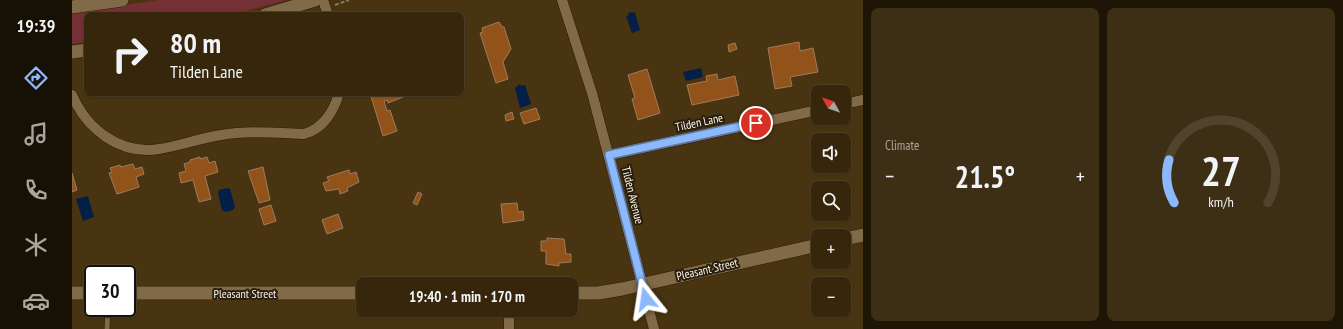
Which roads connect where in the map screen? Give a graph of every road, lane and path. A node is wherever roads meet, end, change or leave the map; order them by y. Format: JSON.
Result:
{"nodes":[{"id":1,"x":122,"y":0,"type":"edge"},
{"id":2,"x":315,"y":0,"type":"edge"},
{"id":3,"x":349,"y":0,"type":"edge"},
{"id":4,"x":562,"y":0,"type":"edge"},
{"id":5,"x":72,"y":7,"type":"edge"},
{"id":6,"x":327,"y":7,"type":"edge"},
{"id":7,"x":275,"y":12,"type":"edge"},
{"id":8,"x":84,"y":50,"type":"edge"},
{"id":9,"x":72,"y":52,"type":"edge"},
{"id":10,"x":72,"y":95,"type":"edge"},
{"id":11,"x":337,"y":96,"type":"edge"},
{"id":12,"x":863,"y":100,"type":"edge"},
{"id":13,"x":851,"y":103,"type":"edge"},
{"id":14,"x":811,"y":112,"type":"edge"},
{"id":15,"x":609,"y":155,"type":"junction"},
{"id":16,"x":863,"y":234,"type":"edge"},
{"id":17,"x":851,"y":237,"type":"edge"},
{"id":18,"x":811,"y":247,"type":"edge"},
{"id":19,"x":642,"y":284,"type":"junction"},
{"id":20,"x":72,"y":293,"type":"edge"},
{"id":21,"x":84,"y":293,"type":"edge"},
{"id":22,"x":136,"y":293,"type":"edge"},
{"id":23,"x":356,"y":293,"type":"edge"},
{"id":24,"x":578,"y":293,"type":"edge"},
{"id":25,"x":108,"y":317,"type":"edge"},
{"id":26,"x":510,"y":317,"type":"edge"},
{"id":27,"x":107,"y":329,"type":"edge"},
{"id":28,"x":509,"y":329,"type":"edge"},
{"id":29,"x":654,"y":329,"type":"edge"}],
"edges":[{"from":1,"to":5,"type":"street"},
{"from":2,"to":7,"type":"street"},
{"from":3,"to":6,"type":"path"},
{"from":4,"to":15,"type":"street","name":"Tilden Avenue"},
{"from":8,"to":9,"type":"street"},
{"from":10,"to":11,"type":"street"},
{"from":12,"to":13,"type":"street"},
{"from":14,"to":15,"type":"street","name":"Tilden Lane"},
{"from":15,"to":19,"type":"street","name":"Tilden Avenue"},
{"from":16,"to":17,"type":"street"},
{"from":18,"to":19,"type":"street","name":"Pleasant Street"},
{"from":19,"to":24,"type":"street","name":"Pleasant Street"},
{"from":19,"to":29,"type":"street","name":"Tilden Avenue"},
{"from":20,"to":21,"type":"street"},
{"from":22,"to":23,"type":"street","name":"Pleasant Street"},
{"from":25,"to":27,"type":"lane"},
{"from":26,"to":28,"type":"street"}]}
